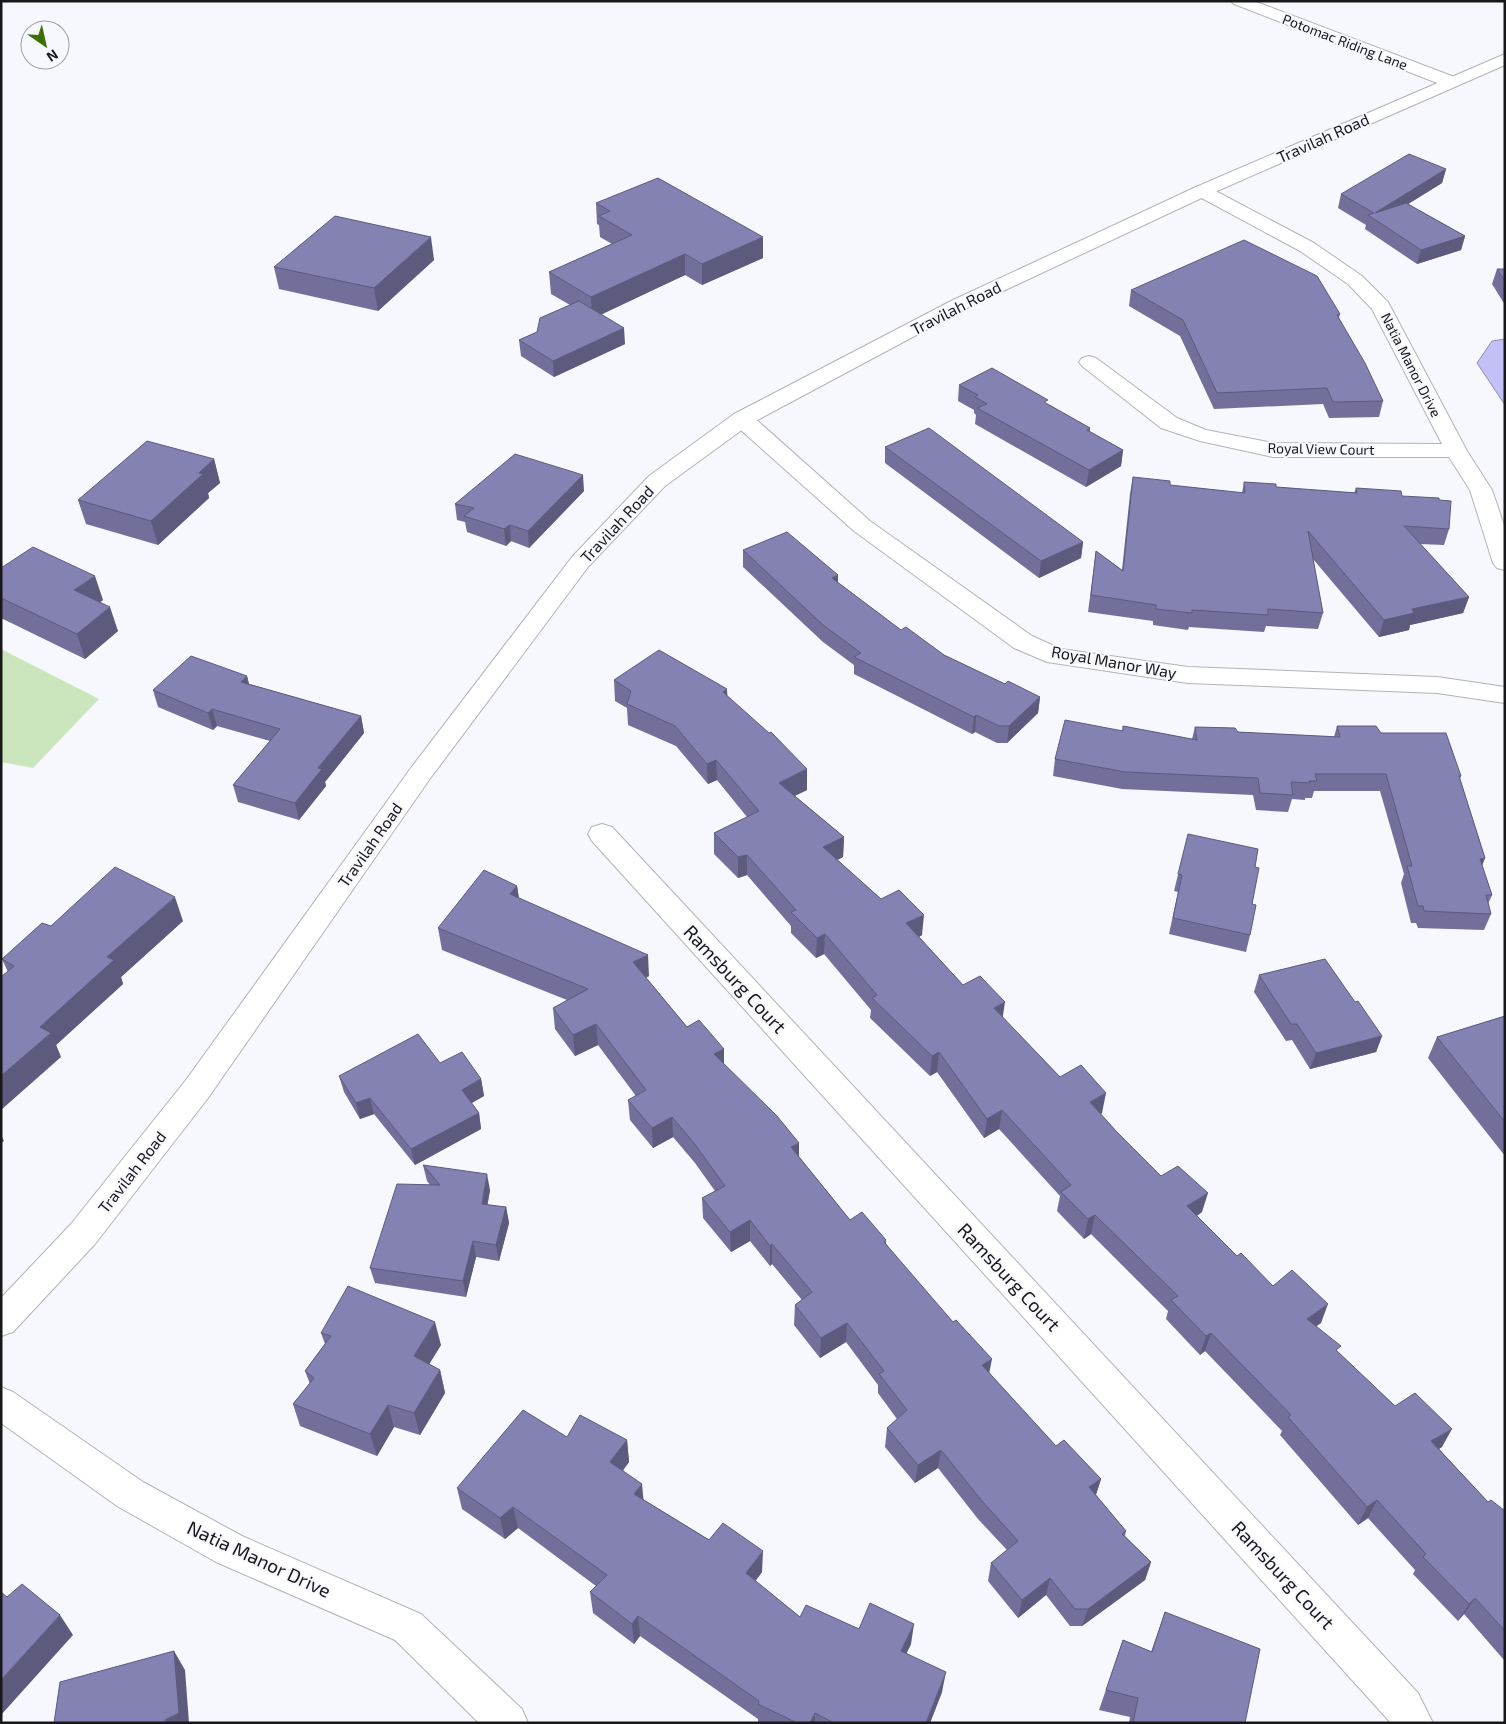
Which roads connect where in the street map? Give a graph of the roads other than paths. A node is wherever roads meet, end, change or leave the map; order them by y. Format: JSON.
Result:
{"nodes":[{"id":1,"x":1239,"y":1,"type":"edge"},
{"id":2,"x":1505,"y":59,"type":"edge"},
{"id":3,"x":1451,"y":82,"type":"junction"},
{"id":4,"x":1202,"y":191,"type":"junction"},
{"id":5,"x":1089,"y":362,"type":"dead end"},
{"id":6,"x":742,"y":419,"type":"junction"},
{"id":7,"x":1456,"y":451,"type":"junction"},
{"id":8,"x":1505,"y":564,"type":"edge"},
{"id":9,"x":1505,"y":695,"type":"edge"},
{"id":10,"x":602,"y":834,"type":"dead end"},
{"id":11,"x":1,"y":1321,"type":"edge"},
{"id":12,"x":1,"y":1403,"type":"edge"},
{"id":13,"x":508,"y":1723,"type":"edge"},
{"id":14,"x":1414,"y":1723,"type":"edge"}],
"edges":[{"from":1,"to":3,"type":"street","name":"Potomac Riding Lane"},
{"from":2,"to":3,"type":"street","name":"Travilah Road"},
{"from":3,"to":4,"type":"street","name":"Travilah Road"},
{"from":4,"to":6,"type":"street","name":"Travilah Road"},
{"from":4,"to":7,"type":"street","name":"Natia Manor Drive"},
{"from":5,"to":7,"type":"street","name":"Royal View Court"},
{"from":6,"to":9,"type":"street","name":"Royal Manor Way"},
{"from":6,"to":11,"type":"street","name":"Travilah Road"},
{"from":7,"to":8,"type":"street","name":"Natia Manor Drive"},
{"from":10,"to":14,"type":"street","name":"Ramsburg Court"},
{"from":12,"to":13,"type":"street","name":"Natia Manor Drive"}]}
